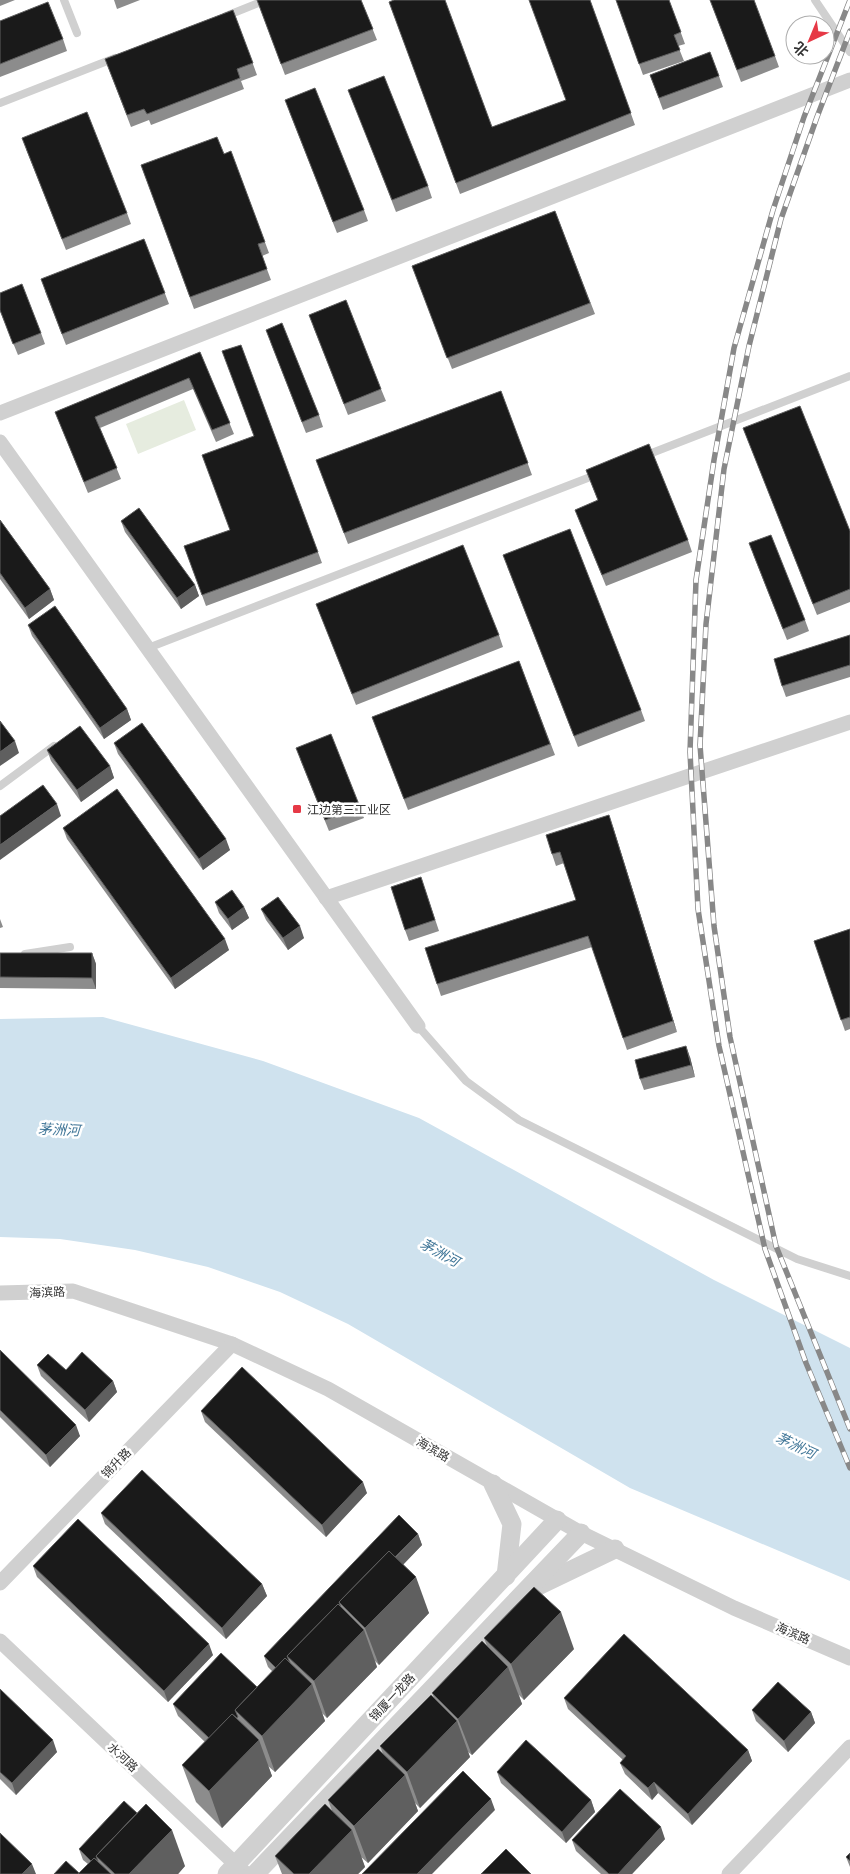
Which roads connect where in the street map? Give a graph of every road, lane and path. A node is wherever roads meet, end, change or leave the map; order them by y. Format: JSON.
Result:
{"nodes":[{"id":1,"x":64,"y":0,"type":"edge"},
{"id":2,"x":266,"y":0,"type":"edge"},
{"id":3,"x":815,"y":0,"type":"edge"},
{"id":4,"x":220,"y":18,"type":"edge"},
{"id":5,"x":77,"y":33,"type":"dead end"},
{"id":6,"x":850,"y":52,"type":"edge"},
{"id":7,"x":119,"y":57,"type":"edge"},
{"id":8,"x":850,"y":80,"type":"edge"},
{"id":9,"x":0,"y":103,"type":"edge"},
{"id":10,"x":850,"y":376,"type":"edge"},
{"id":11,"x":0,"y":413,"type":"edge"},
{"id":12,"x":0,"y":442,"type":"edge"},
{"id":13,"x":637,"y":458,"type":"edge"},
{"id":14,"x":610,"y":469,"type":"edge"},
{"id":15,"x":148,"y":648,"type":"junction"},
{"id":16,"x":850,"y":722,"type":"edge"},
{"id":17,"x":64,"y":739,"type":"edge"},
{"id":18,"x":0,"y":786,"type":"edge"},
{"id":19,"x":326,"y":898,"type":"junction"},
{"id":20,"x":70,"y":947,"type":"dead end"},
{"id":21,"x":18,"y":956,"type":"edge"},
{"id":22,"x":418,"y":1026,"type":"joint"},
{"id":23,"x":850,"y":1276,"type":"edge"},
{"id":24,"x":0,"y":1293,"type":"edge"},
{"id":25,"x":232,"y":1344,"type":"junction"},
{"id":26,"x":493,"y":1484,"type":"junction"},
{"id":27,"x":557,"y":1520,"type":"junction"},
{"id":28,"x":581,"y":1533,"type":"junction"},
{"id":29,"x":615,"y":1549,"type":"junction"},
{"id":30,"x":506,"y":1576,"type":"junction"},
{"id":31,"x":0,"y":1583,"type":"edge"},
{"id":32,"x":523,"y":1593,"type":"junction"},
{"id":33,"x":0,"y":1641,"type":"edge"},
{"id":34,"x":850,"y":1658,"type":"edge"},
{"id":35,"x":850,"y":1747,"type":"edge"},
{"id":36,"x":236,"y":1871,"type":"edge"},
{"id":37,"x":255,"y":1874,"type":"edge"},
{"id":38,"x":730,"y":1874,"type":"edge"}],
"edges":[{"from":1,"to":5,"type":"lane"},
{"from":2,"to":4,"type":"lane"},
{"from":3,"to":6,"type":"lane"},
{"from":7,"to":9,"type":"lane"},
{"from":8,"to":11,"type":"street"},
{"from":10,"to":13,"type":"lane"},
{"from":12,"to":15,"type":"street"},
{"from":14,"to":15,"type":"lane"},
{"from":15,"to":19,"type":"street"},
{"from":16,"to":19,"type":"street"},
{"from":17,"to":18,"type":"lane"},
{"from":19,"to":22,"type":"street"},
{"from":20,"to":21,"type":"lane"},
{"from":22,"to":23,"type":"lane"},
{"from":24,"to":25,"type":"street","name":"海滨路"},
{"from":25,"to":26,"type":"street","name":"海滨路"},
{"from":25,"to":31,"type":"street","name":"锦升路"},
{"from":26,"to":27,"type":"street","name":"海滨路"},
{"from":26,"to":30,"type":"street"},
{"from":27,"to":28,"type":"street","name":"海滨路"},
{"from":27,"to":30,"type":"street","name":"锦厦一龙路"},
{"from":28,"to":29,"type":"street","name":"海滨路"},
{"from":28,"to":32,"type":"street","name":"锦厦一龙路"},
{"from":29,"to":32,"type":"street"},
{"from":29,"to":34,"type":"street","name":"海滨路"},
{"from":30,"to":36,"type":"street","name":"锦厦一龙路"},
{"from":32,"to":37,"type":"street","name":"锦厦一龙路"},
{"from":33,"to":36,"type":"street","name":"水河路"},
{"from":35,"to":38,"type":"street"}]}
